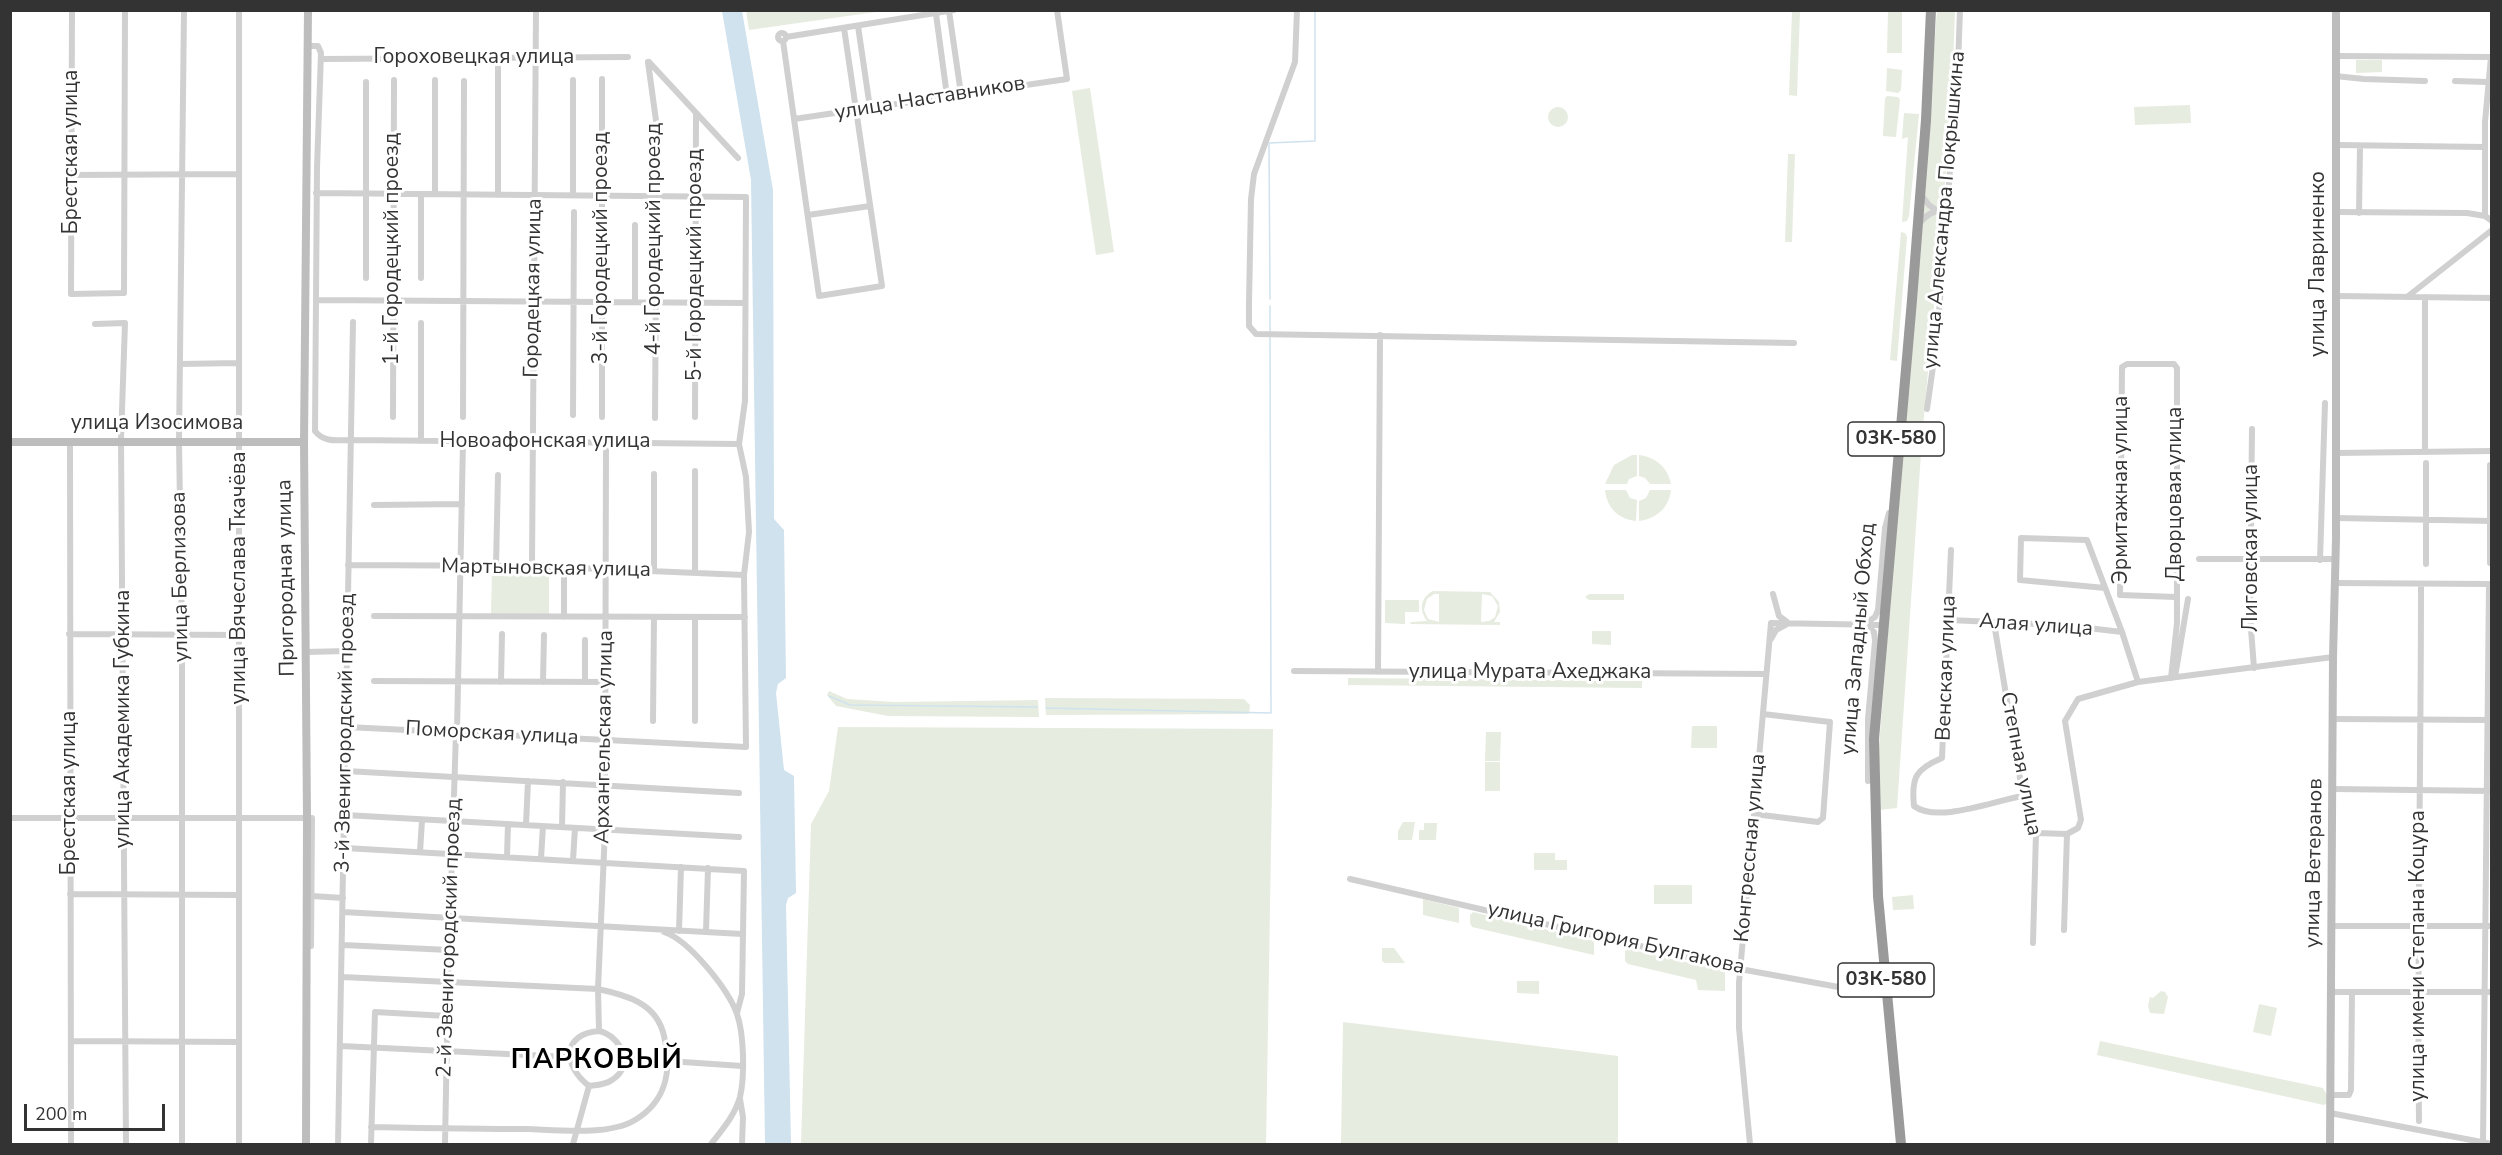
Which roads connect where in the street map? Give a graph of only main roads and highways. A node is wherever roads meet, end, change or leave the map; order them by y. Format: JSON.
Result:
{"nodes":[{"id":1,"x":1925,"y":10,"type":"edge"},
{"id":2,"x":1931,"y":10,"type":"edge"},
{"id":3,"x":1922,"y":142,"type":"junction"},
{"id":4,"x":1882,"y":625,"type":"junction"},
{"id":5,"x":1894,"y":1144,"type":"edge"},
{"id":6,"x":1900,"y":1144,"type":"edge"}],
"edges":[{"from":1,"to":3,"type":"highway","number":"03К-580"},
{"from":2,"to":3,"type":"highway","number":"03К-580"},
{"from":3,"to":4,"type":"highway","name":"улица Западный Обход","number":"03К-580"},
{"from":3,"to":4,"type":"highway","name":"улица Западный Обход","number":"03К-580"},
{"from":4,"to":5,"type":"highway","name":"улица Западный Обход","number":"03К-580"},
{"from":4,"to":6,"type":"highway","name":"улица Западный Обход","number":"03К-580"}]}
